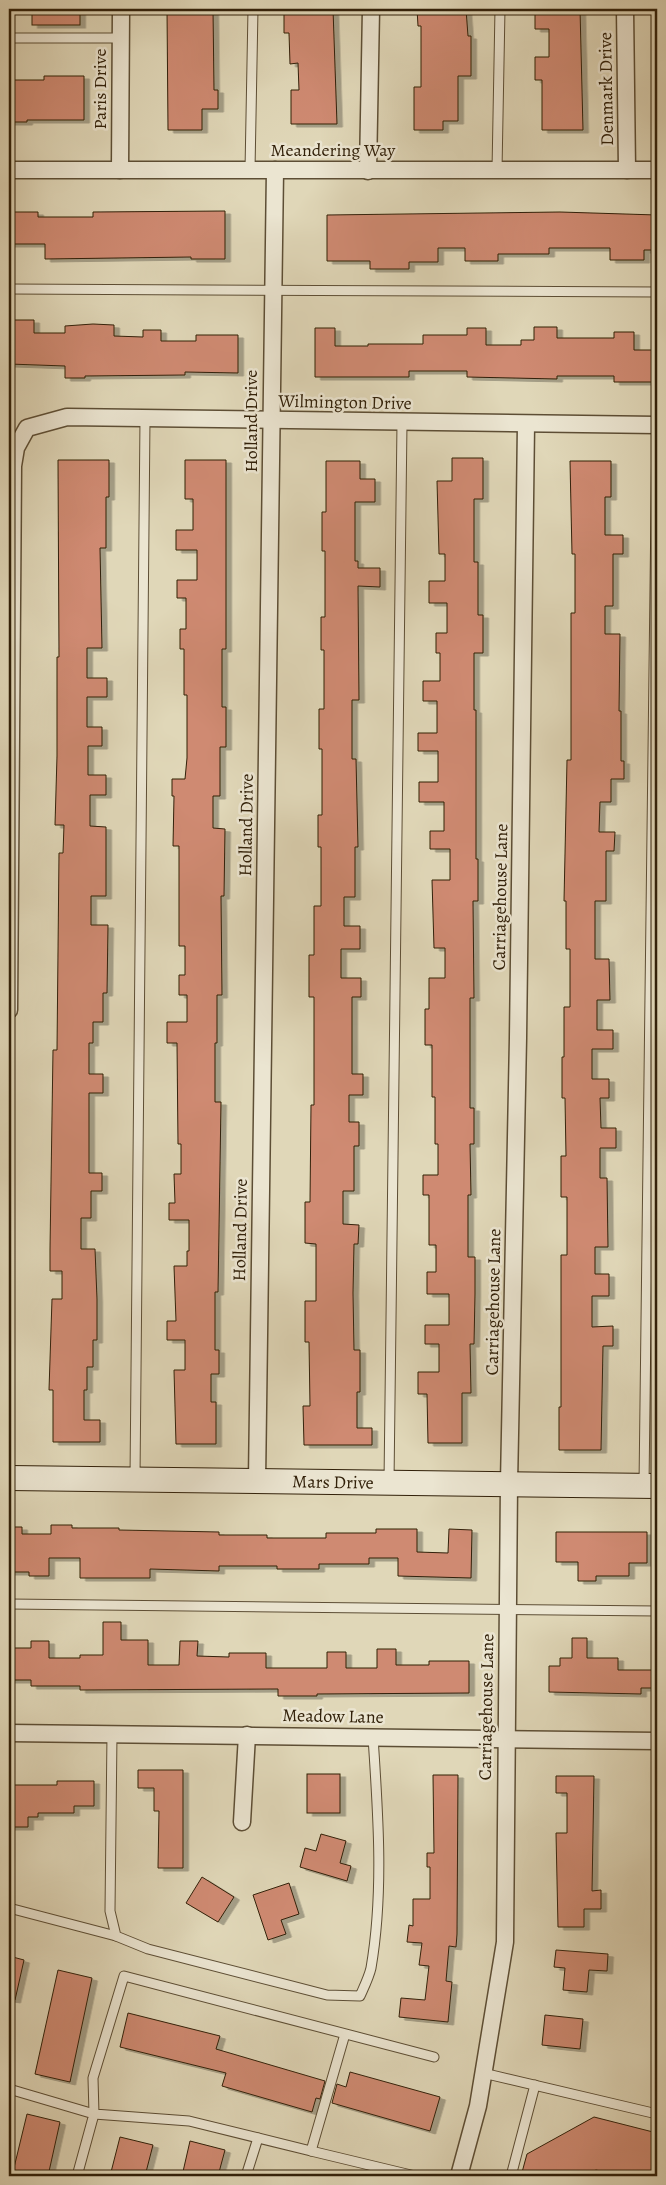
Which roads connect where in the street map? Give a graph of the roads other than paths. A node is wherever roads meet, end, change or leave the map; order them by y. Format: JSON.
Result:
{"nodes":[{"id":1,"x":121,"y":9,"type":"edge"},
{"id":2,"x":253,"y":9,"type":"edge"},
{"id":3,"x":371,"y":9,"type":"edge"},
{"id":4,"x":500,"y":9,"type":"edge"},
{"id":5,"x":625,"y":9,"type":"edge"},
{"id":6,"x":9,"y":38,"type":"edge"},
{"id":7,"x":120,"y":38,"type":"junction"},
{"id":8,"x":9,"y":170,"type":"edge"},
{"id":9,"x":120,"y":170,"type":"junction"},
{"id":10,"x":250,"y":170,"type":"junction"},
{"id":11,"x":275,"y":170,"type":"junction"},
{"id":12,"x":497,"y":170,"type":"junction"},
{"id":13,"x":627,"y":170,"type":"junction"},
{"id":14,"x":657,"y":170,"type":"edge"},
{"id":15,"x":368,"y":171,"type":"junction"},
{"id":16,"x":9,"y":289,"type":"edge"},
{"id":17,"x":273,"y":289,"type":"junction"},
{"id":18,"x":657,"y":292,"type":"edge"},
{"id":19,"x":145,"y":418,"type":"junction"},
{"id":20,"x":271,"y":421,"type":"junction"},
{"id":21,"x":402,"y":423,"type":"junction"},
{"id":22,"x":526,"y":424,"type":"junction"},
{"id":23,"x":657,"y":425,"type":"edge"},
{"id":24,"x":9,"y":1010,"type":"edge"},
{"id":25,"x":9,"y":1478,"type":"edge"},
{"id":26,"x":135,"y":1480,"type":"junction"},
{"id":27,"x":257,"y":1481,"type":"junction"},
{"id":28,"x":390,"y":1482,"type":"junction"},
{"id":29,"x":509,"y":1484,"type":"junction"},
{"id":30,"x":650,"y":1486,"type":"edge"},
{"id":31,"x":9,"y":1604,"type":"edge"},
{"id":32,"x":508,"y":1609,"type":"junction"},
{"id":33,"x":657,"y":1611,"type":"edge"},
{"id":34,"x":9,"y":1733,"type":"edge"},
{"id":35,"x":112,"y":1734,"type":"junction"},
{"id":36,"x":247,"y":1736,"type":"junction"},
{"id":37,"x":373,"y":1737,"type":"junction"},
{"id":38,"x":506,"y":1738,"type":"junction"},
{"id":39,"x":657,"y":1741,"type":"edge"},
{"id":40,"x":242,"y":1822,"type":"dead end"},
{"id":41,"x":9,"y":1908,"type":"edge"},
{"id":42,"x":116,"y":1936,"type":"junction"},
{"id":43,"x":657,"y":1946,"type":"edge"},
{"id":44,"x":344,"y":2034,"type":"junction"},
{"id":45,"x":434,"y":2057,"type":"dead end"},
{"id":46,"x":657,"y":2057,"type":"edge"},
{"id":47,"x":483,"y":2073,"type":"junction"},
{"id":48,"x":535,"y":2086,"type":"junction"},
{"id":49,"x":9,"y":2089,"type":"edge"},
{"id":50,"x":94,"y":2114,"type":"junction"},
{"id":51,"x":657,"y":2114,"type":"edge"},
{"id":52,"x":258,"y":2138,"type":"junction"},
{"id":53,"x":311,"y":2151,"type":"junction"},
{"id":54,"x":77,"y":2176,"type":"edge"},
{"id":55,"x":246,"y":2176,"type":"edge"},
{"id":56,"x":415,"y":2176,"type":"edge"},
{"id":57,"x":459,"y":2176,"type":"edge"},
{"id":58,"x":511,"y":2176,"type":"edge"}],
"edges":[{"from":1,"to":7,"type":"street","name":"Paris Drive"},
{"from":2,"to":10,"type":"lane"},
{"from":3,"to":15,"type":"street"},
{"from":4,"to":12,"type":"lane"},
{"from":5,"to":13,"type":"street","name":"Denmark Drive"},
{"from":6,"to":7,"type":"lane"},
{"from":7,"to":9,"type":"street","name":"Paris Drive"},
{"from":8,"to":9,"type":"street","name":"Meandering Way"},
{"from":9,"to":10,"type":"street","name":"Meandering Way"},
{"from":10,"to":11,"type":"street","name":"Meandering Way"},
{"from":11,"to":15,"type":"street","name":"Meandering Way"},
{"from":11,"to":17,"type":"street","name":"Holland Drive"},
{"from":12,"to":13,"type":"street","name":"Meandering Way"},
{"from":12,"to":15,"type":"street","name":"Meandering Way"},
{"from":13,"to":14,"type":"street","name":"Meandering Way"},
{"from":16,"to":17,"type":"lane"},
{"from":17,"to":18,"type":"lane"},
{"from":17,"to":20,"type":"street","name":"Holland Drive"},
{"from":19,"to":20,"type":"street","name":"Wilmington Drive"},
{"from":19,"to":24,"type":"street","name":"Wilmington Drive"},
{"from":19,"to":26,"type":"lane"},
{"from":20,"to":21,"type":"street","name":"Wilmington Drive"},
{"from":20,"to":27,"type":"street","name":"Holland Drive"},
{"from":21,"to":22,"type":"street","name":"Wilmington Drive"},
{"from":21,"to":28,"type":"lane"},
{"from":22,"to":23,"type":"street","name":"Wilmington Drive"},
{"from":22,"to":29,"type":"street","name":"Carriagehouse Lane"},
{"from":23,"to":30,"type":"lane"},
{"from":25,"to":26,"type":"street","name":"Mars Drive"},
{"from":26,"to":27,"type":"street","name":"Mars Drive"},
{"from":27,"to":28,"type":"street","name":"Mars Drive"},
{"from":28,"to":29,"type":"street","name":"Mars Drive"},
{"from":29,"to":30,"type":"street","name":"Mars Drive"},
{"from":29,"to":32,"type":"street","name":"Carriagehouse Lane"},
{"from":31,"to":32,"type":"lane"},
{"from":32,"to":33,"type":"lane"},
{"from":32,"to":38,"type":"street","name":"Carriagehouse Lane"},
{"from":34,"to":35,"type":"street","name":"Meadow Lane"},
{"from":35,"to":36,"type":"street","name":"Meadow Lane"},
{"from":35,"to":42,"type":"lane"},
{"from":36,"to":37,"type":"street","name":"Meadow Lane"},
{"from":36,"to":40,"type":"street"},
{"from":37,"to":38,"type":"street","name":"Meadow Lane"},
{"from":37,"to":42,"type":"lane"},
{"from":38,"to":39,"type":"street","name":"Meadow Lane"},
{"from":38,"to":47,"type":"street","name":"Carriagehouse Lane"},
{"from":41,"to":42,"type":"lane"},
{"from":43,"to":46,"type":"lane"},
{"from":44,"to":45,"type":"lane"},
{"from":44,"to":50,"type":"lane"},
{"from":44,"to":53,"type":"lane"},
{"from":47,"to":48,"type":"lane"},
{"from":47,"to":57,"type":"street","name":"Carriagehouse Lane"},
{"from":48,"to":51,"type":"lane"},
{"from":48,"to":58,"type":"lane"},
{"from":49,"to":50,"type":"lane"},
{"from":50,"to":52,"type":"lane"},
{"from":50,"to":54,"type":"lane"},
{"from":52,"to":53,"type":"lane"},
{"from":52,"to":55,"type":"lane"},
{"from":53,"to":56,"type":"lane"}]}
